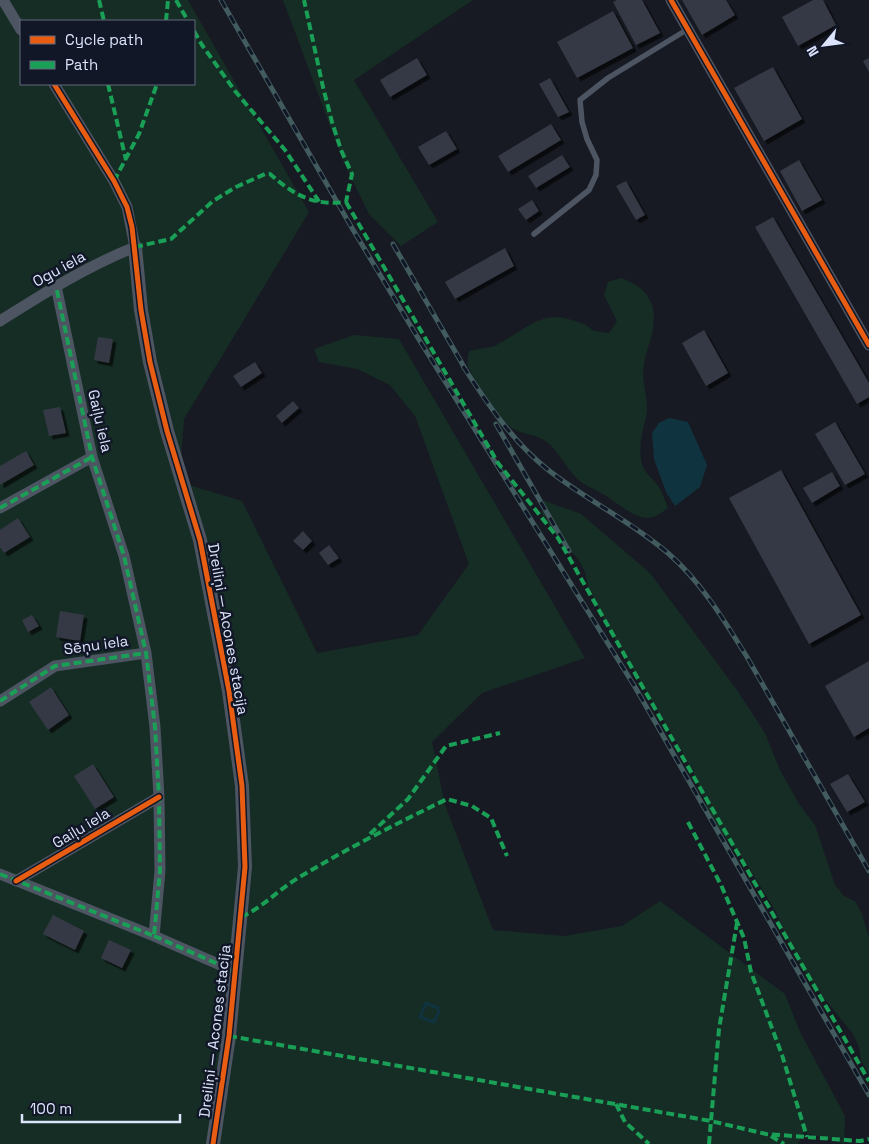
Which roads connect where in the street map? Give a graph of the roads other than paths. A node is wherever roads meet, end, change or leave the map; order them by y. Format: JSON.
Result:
{"nodes":[{"id":1,"x":3,"y":0,"type":"edge"},
{"id":2,"x":671,"y":0,"type":"edge"},
{"id":3,"x":20,"y":28,"type":"edge"},
{"id":4,"x":688,"y":30,"type":"junction"},
{"id":5,"x":55,"y":85,"type":"edge"},
{"id":6,"x":534,"y":234,"type":"dead end"},
{"id":7,"x":134,"y":247,"type":"junction"},
{"id":8,"x":56,"y":286,"type":"junction"},
{"id":9,"x":0,"y":321,"type":"edge"},
{"id":10,"x":869,"y":344,"type":"edge"},
{"id":11,"x":92,"y":457,"type":"junction"},
{"id":12,"x":0,"y":508,"type":"edge"},
{"id":13,"x":146,"y":653,"type":"junction"},
{"id":14,"x":0,"y":700,"type":"edge"},
{"id":15,"x":159,"y":797,"type":"junction"},
{"id":16,"x":0,"y":874,"type":"edge"},
{"id":17,"x":16,"y":881,"type":"junction"},
{"id":18,"x":154,"y":936,"type":"junction"},
{"id":19,"x":234,"y":971,"type":"junction"},
{"id":20,"x":214,"y":1144,"type":"edge"}],
"edges":[{"from":1,"to":3,"type":"street"},
{"from":2,"to":4,"type":"street"},
{"from":4,"to":6,"type":"lane"},
{"from":4,"to":10,"type":"street"},
{"from":5,"to":7,"type":"street","name":"Dreiliņi — Acones stacija"},
{"from":7,"to":8,"type":"street","name":"Ogu iela"},
{"from":7,"to":19,"type":"street","name":"Dreiliņi — Acones stacija"},
{"from":8,"to":9,"type":"street","name":"Ogu iela"},
{"from":8,"to":11,"type":"street","name":"Gaiļu iela"},
{"from":11,"to":12,"type":"street"},
{"from":11,"to":13,"type":"street","name":"Gaiļu iela"},
{"from":13,"to":14,"type":"street","name":"Sēņu iela"},
{"from":13,"to":15,"type":"street","name":"Gaiļu iela"},
{"from":15,"to":17,"type":"street","name":"Gaiļu iela"},
{"from":15,"to":18,"type":"street","name":"Gaiļu iela"},
{"from":16,"to":17,"type":"street"},
{"from":17,"to":18,"type":"street"},
{"from":18,"to":19,"type":"street"},
{"from":19,"to":20,"type":"street","name":"Dreiliņi — Acones stacija"}]}
